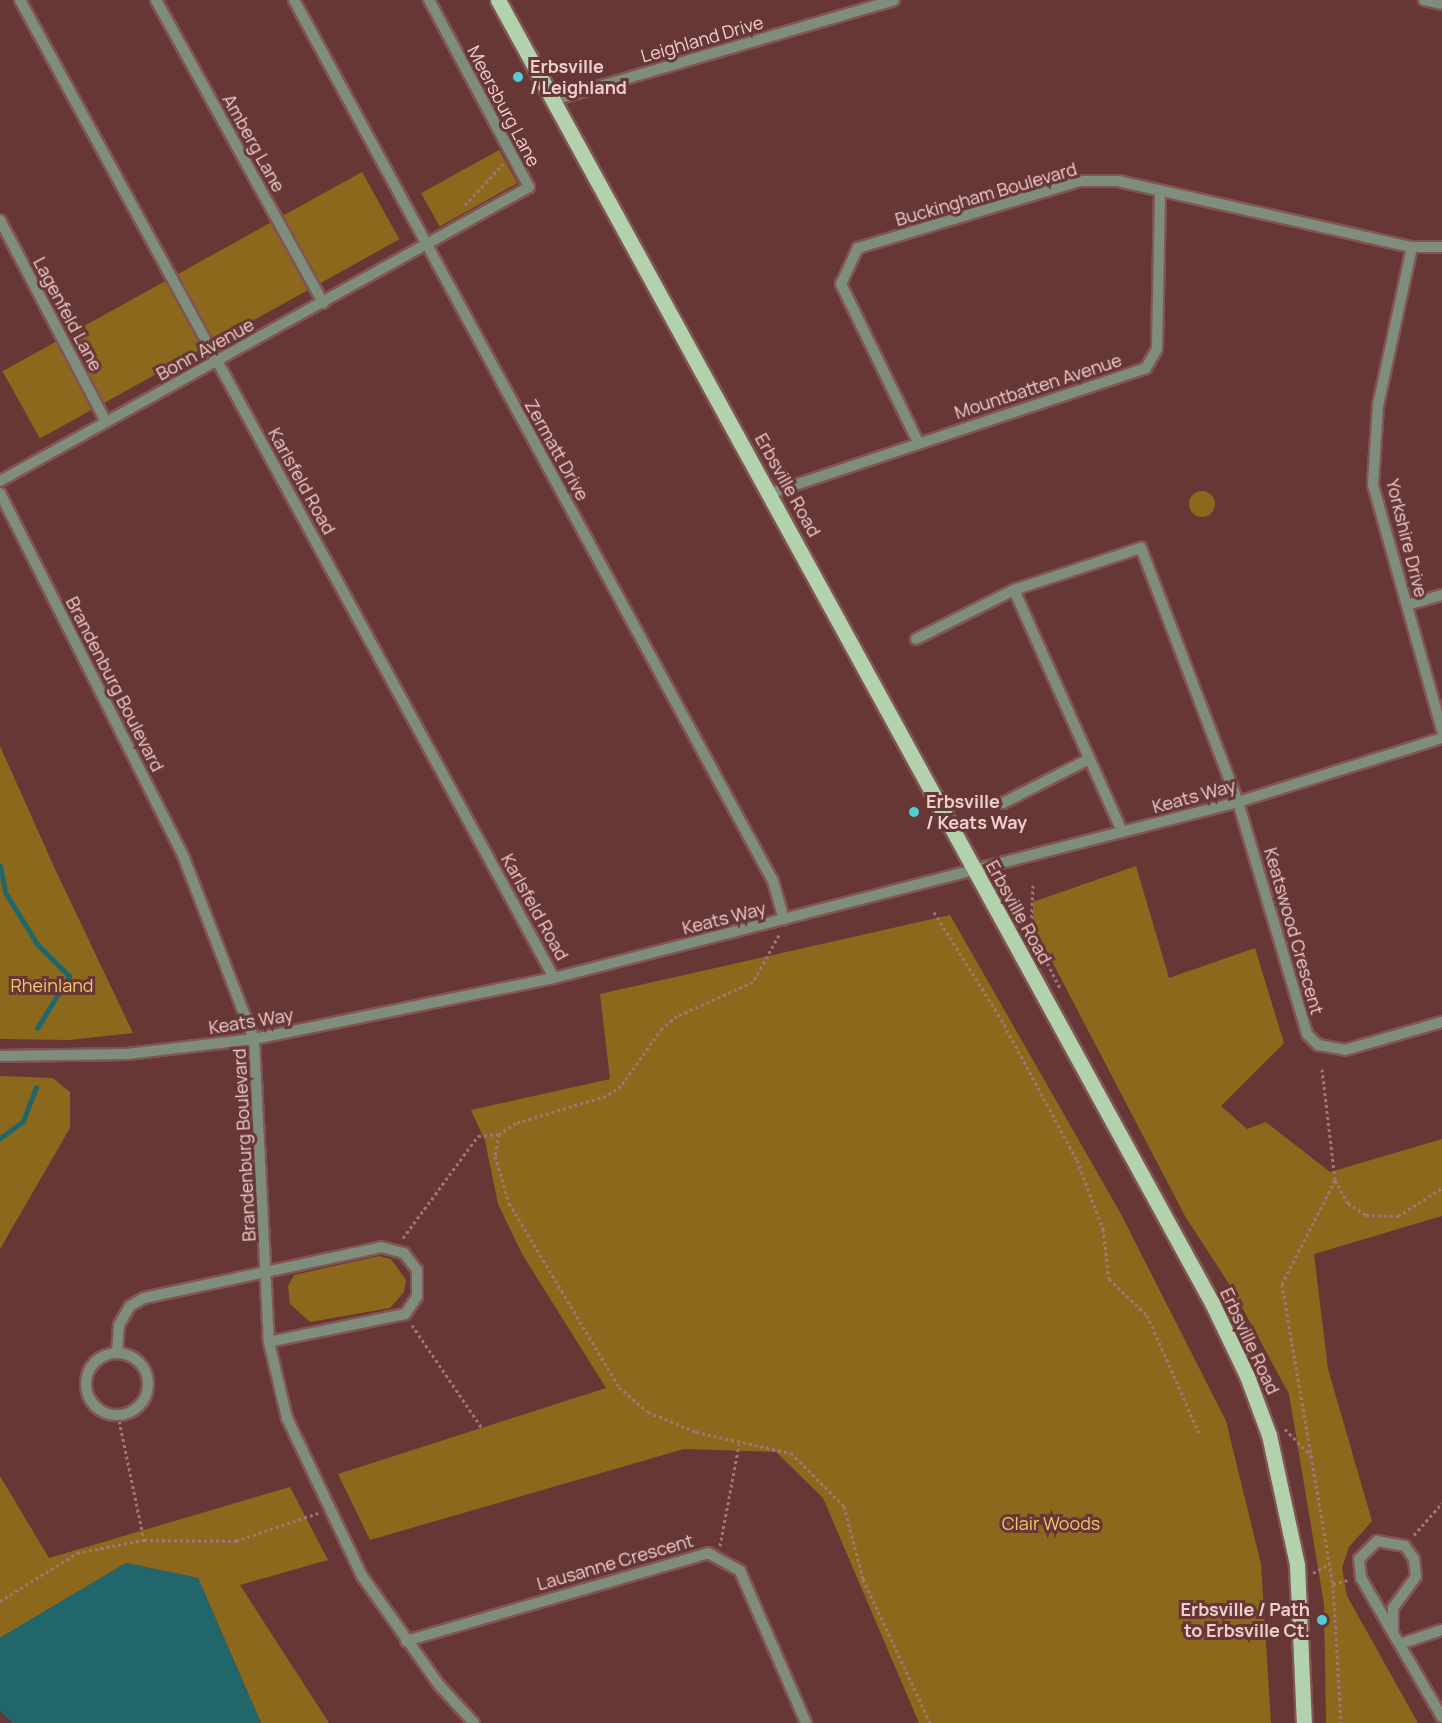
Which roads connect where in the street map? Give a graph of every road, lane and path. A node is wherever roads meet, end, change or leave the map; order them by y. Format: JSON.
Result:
{"nodes":[{"id":1,"x":20,"y":0,"type":"edge"},
{"id":2,"x":156,"y":0,"type":"edge"},
{"id":3,"x":294,"y":0,"type":"edge"},
{"id":4,"x":429,"y":0,"type":"edge"},
{"id":5,"x":498,"y":0,"type":"edge"},
{"id":6,"x":894,"y":0,"type":"edge"},
{"id":7,"x":1424,"y":0,"type":"edge"},
{"id":8,"x":1442,"y":3,"type":"edge"},
{"id":9,"x":553,"y":100,"type":"junction"},
{"id":10,"x":513,"y":156,"type":"junction"},
{"id":11,"x":1160,"y":192,"type":"junction"},
{"id":12,"x":456,"y":212,"type":"dead end"},
{"id":13,"x":0,"y":220,"type":"edge"},
{"id":14,"x":426,"y":246,"type":"junction"},
{"id":15,"x":1412,"y":247,"type":"junction"},
{"id":16,"x":1442,"y":247,"type":"edge"},
{"id":17,"x":323,"y":303,"type":"junction"},
{"id":18,"x":216,"y":361,"type":"junction"},
{"id":19,"x":106,"y":422,"type":"junction"},
{"id":20,"x":918,"y":442,"type":"junction"},
{"id":21,"x":0,"y":481,"type":"edge"},
{"id":22,"x":0,"y":493,"type":"edge"},
{"id":23,"x":771,"y":493,"type":"junction"},
{"id":24,"x":1014,"y":590,"type":"junction"},
{"id":25,"x":1442,"y":595,"type":"edge"},
{"id":26,"x":1407,"y":605,"type":"junction"},
{"id":27,"x":916,"y":639,"type":"dead end"},
{"id":28,"x":1442,"y":729,"type":"edge"},
{"id":29,"x":1442,"y":738,"type":"edge"},
{"id":30,"x":1087,"y":759,"type":"junction"},
{"id":31,"x":1238,"y":802,"type":"junction"},
{"id":32,"x":1003,"y":803,"type":"dead end"},
{"id":33,"x":1122,"y":832,"type":"junction"},
{"id":34,"x":973,"y":870,"type":"junction"},
{"id":35,"x":934,"y":912,"type":"dead end"},
{"id":36,"x":784,"y":919,"type":"junction"},
{"id":37,"x":555,"y":978,"type":"junction"},
{"id":38,"x":1442,"y":1022,"type":"edge"},
{"id":39,"x":254,"y":1039,"type":"junction"},
{"id":40,"x":0,"y":1056,"type":"edge"},
{"id":41,"x":1322,"y":1069,"type":"dead end"},
{"id":42,"x":498,"y":1134,"type":"junction"},
{"id":43,"x":1335,"y":1180,"type":"junction"},
{"id":44,"x":1442,"y":1188,"type":"edge"},
{"id":45,"x":395,"y":1249,"type":"junction"},
{"id":46,"x":268,"y":1273,"type":"junction"},
{"id":47,"x":405,"y":1314,"type":"junction"},
{"id":48,"x":269,"y":1342,"type":"junction"},
{"id":49,"x":117,"y":1353,"type":"junction"},
{"id":50,"x":118,"y":1415,"type":"junction"},
{"id":51,"x":482,"y":1428,"type":"dead end"},
{"id":52,"x":1199,"y":1433,"type":"dead end"},
{"id":53,"x":739,"y":1444,"type":"junction"},
{"id":54,"x":1442,"y":1503,"type":"edge"},
{"id":55,"x":327,"y":1510,"type":"junction"},
{"id":56,"x":144,"y":1540,"type":"junction"},
{"id":57,"x":1405,"y":1546,"type":"junction"},
{"id":58,"x":718,"y":1556,"type":"junction"},
{"id":59,"x":0,"y":1601,"type":"edge"},
{"id":60,"x":1442,"y":1630,"type":"edge"},
{"id":61,"x":1393,"y":1632,"type":"junction"},
{"id":62,"x":406,"y":1641,"type":"junction"},
{"id":63,"x":1400,"y":1644,"type":"junction"},
{"id":64,"x":1442,"y":1718,"type":"edge"},
{"id":65,"x":474,"y":1723,"type":"edge"},
{"id":66,"x":806,"y":1723,"type":"edge"},
{"id":67,"x":930,"y":1723,"type":"edge"},
{"id":68,"x":1304,"y":1723,"type":"edge"},
{"id":69,"x":1341,"y":1723,"type":"edge"}],
"edges":[{"from":1,"to":18,"type":"street","name":"Karlsfeld Road"},
{"from":2,"to":17,"type":"street","name":"Amberg Lane"},
{"from":3,"to":14,"type":"street","name":"Zermatt Drive"},
{"from":4,"to":10,"type":"street","name":"Meersburg Lane"},
{"from":5,"to":9,"type":"main road","name":"Erbsville Road"},
{"from":6,"to":9,"type":"street","name":"Leighland Drive"},
{"from":7,"to":8,"type":"street"},
{"from":9,"to":23,"type":"main road","name":"Erbsville Road"},
{"from":10,"to":12,"type":"path"},
{"from":10,"to":14,"type":"street","name":"Meersburg Lane"},
{"from":11,"to":15,"type":"street","name":"Buckingham Boulevard"},
{"from":11,"to":20,"type":"street","name":"Mountbatten Avenue"},
{"from":11,"to":20,"type":"street","name":"Buckingham Boulevard"},
{"from":13,"to":19,"type":"street","name":"Lagenfeld Lane"},
{"from":14,"to":17,"type":"street","name":"Bonn Avenue"},
{"from":14,"to":36,"type":"street","name":"Zermatt Drive"},
{"from":15,"to":16,"type":"street","name":"Buckingham Boulevard"},
{"from":15,"to":26,"type":"street","name":"Yorkshire Drive"},
{"from":17,"to":18,"type":"street","name":"Bonn Avenue"},
{"from":18,"to":19,"type":"street","name":"Bonn Avenue"},
{"from":18,"to":37,"type":"street","name":"Karlsfeld Road"},
{"from":19,"to":21,"type":"street","name":"Bonn Avenue"},
{"from":20,"to":23,"type":"street","name":"Mountbatten Avenue"},
{"from":22,"to":39,"type":"street","name":"Brandenburg Boulevard"},
{"from":23,"to":34,"type":"main road","name":"Erbsville Road"},
{"from":24,"to":27,"type":"street"},
{"from":24,"to":30,"type":"street"},
{"from":24,"to":31,"type":"street","name":"Keatswood Crescent"},
{"from":25,"to":26,"type":"street"},
{"from":26,"to":28,"type":"street","name":"Yorkshire Drive"},
{"from":29,"to":31,"type":"street","name":"Keats Way"},
{"from":30,"to":32,"type":"street"},
{"from":30,"to":33,"type":"street"},
{"from":31,"to":33,"type":"street","name":"Keats Way"},
{"from":31,"to":38,"type":"street","name":"Keatswood Crescent"},
{"from":33,"to":34,"type":"street","name":"Keats Way"},
{"from":34,"to":36,"type":"street","name":"Keats Way"},
{"from":34,"to":68,"type":"main road","name":"Erbsville Road"},
{"from":35,"to":52,"type":"path"},
{"from":36,"to":37,"type":"street","name":"Keats Way"},
{"from":36,"to":42,"type":"path"},
{"from":37,"to":39,"type":"street","name":"Keats Way"},
{"from":39,"to":40,"type":"street","name":"Keats Way"},
{"from":39,"to":46,"type":"street","name":"Brandenburg Boulevard"},
{"from":41,"to":43,"type":"path"},
{"from":42,"to":45,"type":"path"},
{"from":42,"to":53,"type":"path"},
{"from":43,"to":44,"type":"path"},
{"from":43,"to":69,"type":"path"},
{"from":45,"to":46,"type":"street"},
{"from":45,"to":47,"type":"street"},
{"from":46,"to":48,"type":"street","name":"Brandenburg Boulevard"},
{"from":46,"to":49,"type":"street"},
{"from":47,"to":48,"type":"street"},
{"from":47,"to":51,"type":"path"},
{"from":48,"to":55,"type":"street","name":"Brandenburg Boulevard"},
{"from":49,"to":50,"type":"street"},
{"from":49,"to":50,"type":"street"},
{"from":50,"to":56,"type":"path"},
{"from":53,"to":58,"type":"path"},
{"from":53,"to":67,"type":"path"},
{"from":54,"to":57,"type":"path"},
{"from":55,"to":56,"type":"path"},
{"from":55,"to":62,"type":"street","name":"Brandenburg Boulevard"},
{"from":56,"to":59,"type":"path"},
{"from":57,"to":61,"type":"street"},
{"from":57,"to":61,"type":"street"},
{"from":58,"to":62,"type":"street","name":"Lausanne Crescent"},
{"from":58,"to":66,"type":"street","name":"Lausanne Crescent"},
{"from":60,"to":63,"type":"street"},
{"from":61,"to":63,"type":"street"},
{"from":62,"to":65,"type":"street","name":"Brandenburg Boulevard"},
{"from":63,"to":64,"type":"street"}]}
